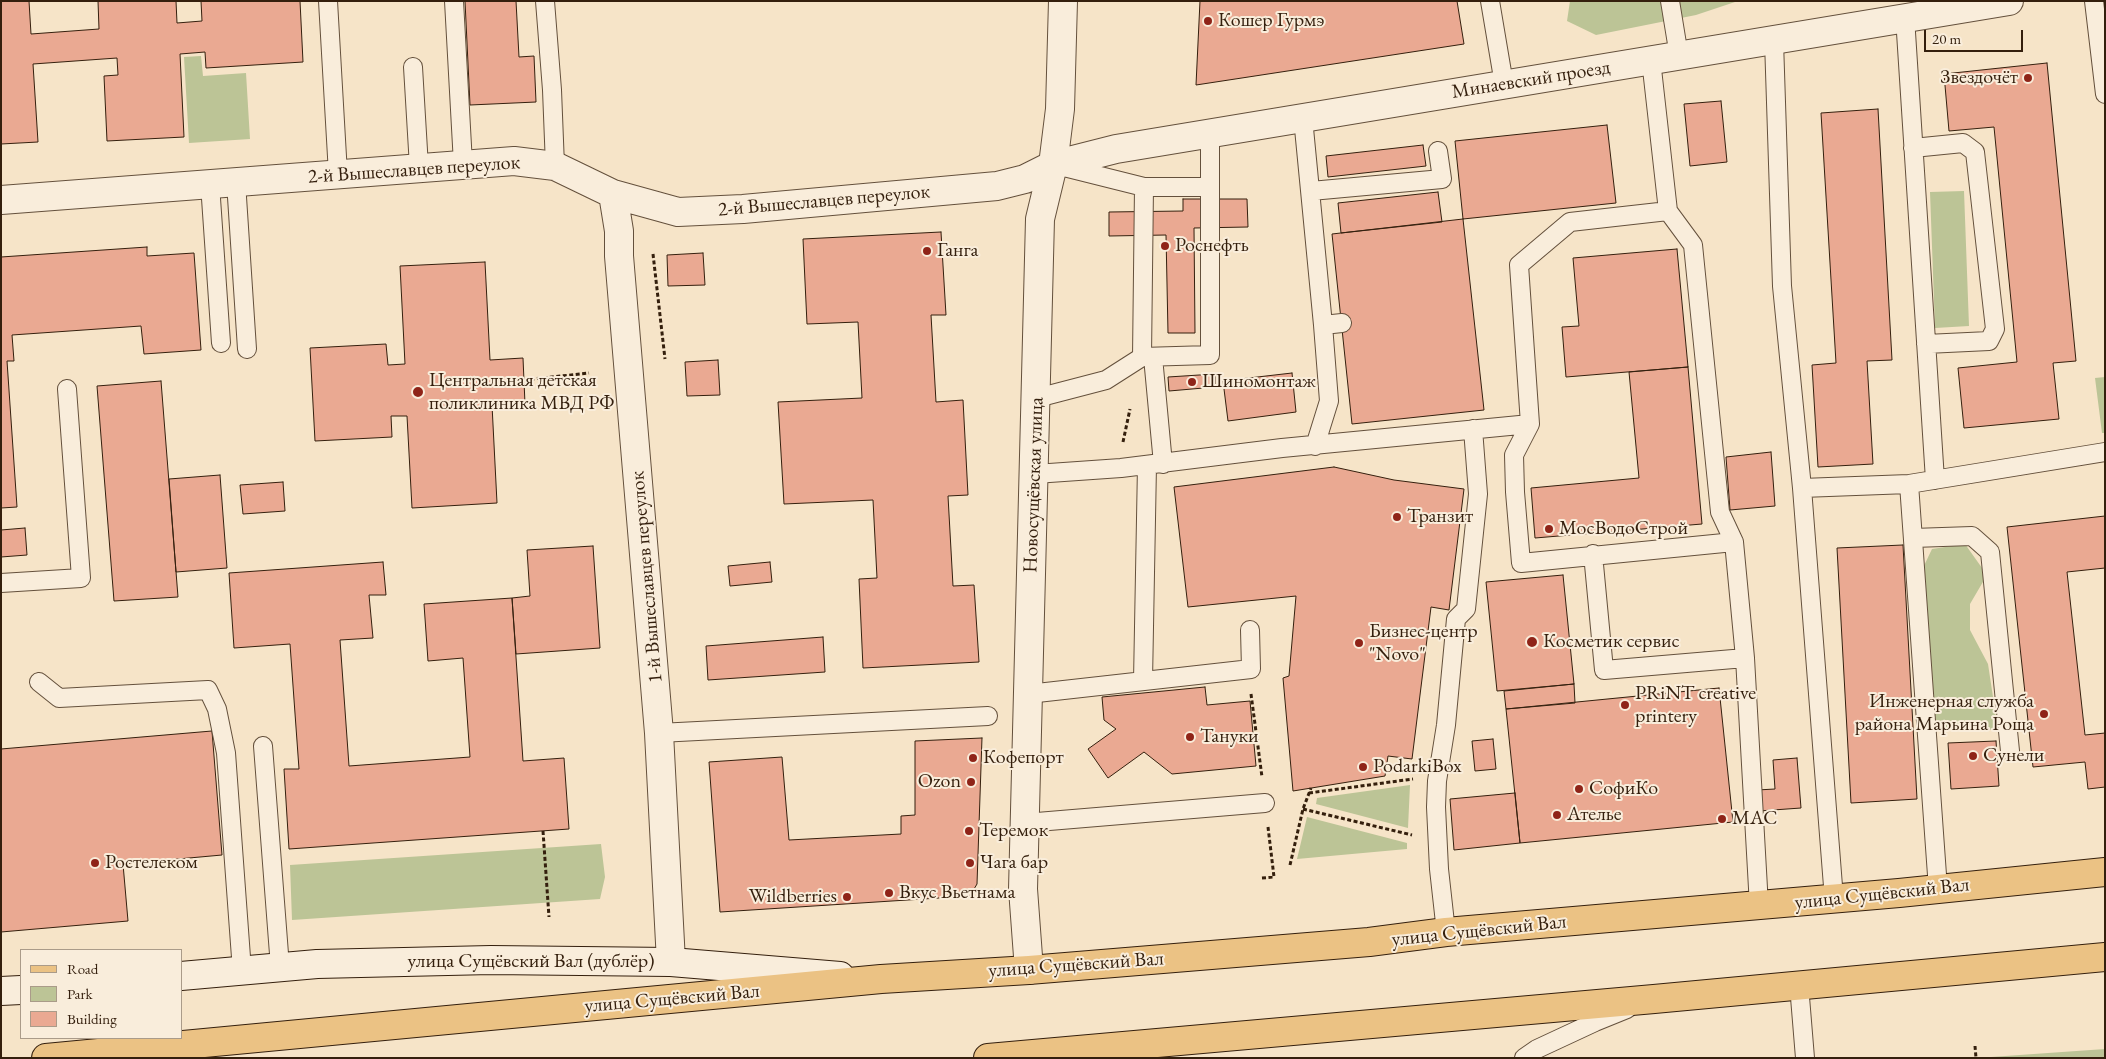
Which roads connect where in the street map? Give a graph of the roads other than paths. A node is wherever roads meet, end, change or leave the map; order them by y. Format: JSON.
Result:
{"nodes":[{"id":1,"x":328,"y":1,"type":"edge"},
{"id":2,"x":454,"y":1,"type":"edge"},
{"id":3,"x":545,"y":1,"type":"edge"},
{"id":4,"x":1063,"y":1,"type":"edge"},
{"id":5,"x":1490,"y":1,"type":"edge"},
{"id":6,"x":1670,"y":1,"type":"edge"},
{"id":7,"x":2009,"y":1,"type":"edge"},
{"id":8,"x":2094,"y":1,"type":"edge"},
{"id":9,"x":1938,"y":7,"type":"edge"},
{"id":10,"x":1905,"y":17,"type":"junction"},
{"id":11,"x":1774,"y":41,"type":"junction"},
{"id":12,"x":1679,"y":56,"type":"junction"},
{"id":13,"x":1651,"y":60,"type":"junction"},
{"id":14,"x":413,"y":67,"type":"dead end"},
{"id":15,"x":1504,"y":84,"type":"junction"},
{"id":16,"x":2105,"y":94,"type":"edge"},
{"id":17,"x":1303,"y":118,"type":"junction"},
{"id":18,"x":1210,"y":133,"type":"junction"},
{"id":19,"x":1913,"y":148,"type":"junction"},
{"id":20,"x":1438,"y":151,"type":"dead end"},
{"id":21,"x":463,"y":164,"type":"junction"},
{"id":22,"x":1053,"y":164,"type":"junction"},
{"id":23,"x":555,"y":166,"type":"junction"},
{"id":24,"x":419,"y":167,"type":"junction"},
{"id":25,"x":338,"y":174,"type":"junction"},
{"id":26,"x":223,"y":183,"type":"junction"},
{"id":27,"x":1144,"y":187,"type":"junction"},
{"id":28,"x":1209,"y":187,"type":"junction"},
{"id":29,"x":1311,"y":192,"type":"junction"},
{"id":30,"x":613,"y":194,"type":"junction"},
{"id":31,"x":1,"y":200,"type":"edge"},
{"id":32,"x":1668,"y":211,"type":"junction"},
{"id":33,"x":1342,"y":323,"type":"dead end"},
{"id":34,"x":1323,"y":325,"type":"junction"},
{"id":35,"x":221,"y":343,"type":"dead end"},
{"id":36,"x":1926,"y":344,"type":"junction"},
{"id":37,"x":248,"y":350,"type":"dead end"},
{"id":38,"x":1148,"y":357,"type":"junction"},
{"id":39,"x":67,"y":389,"type":"dead end"},
{"id":40,"x":1037,"y":398,"type":"junction"},
{"id":41,"x":1530,"y":424,"type":"junction"},
{"id":42,"x":1473,"y":430,"type":"junction"},
{"id":43,"x":1314,"y":446,"type":"junction"},
{"id":44,"x":2105,"y":452,"type":"edge"},
{"id":45,"x":1155,"y":464,"type":"junction"},
{"id":46,"x":1035,"y":474,"type":"junction"},
{"id":47,"x":1935,"y":480,"type":"junction"},
{"id":48,"x":1909,"y":484,"type":"junction"},
{"id":49,"x":1802,"y":488,"type":"junction"},
{"id":50,"x":1913,"y":538,"type":"junction"},
{"id":51,"x":1734,"y":542,"type":"junction"},
{"id":52,"x":1593,"y":554,"type":"junction"},
{"id":53,"x":1,"y":583,"type":"edge"},
{"id":54,"x":1250,"y":630,"type":"dead end"},
{"id":55,"x":1745,"y":658,"type":"junction"},
{"id":56,"x":1143,"y":680,"type":"junction"},
{"id":57,"x":39,"y":682,"type":"dead end"},
{"id":58,"x":1028,"y":694,"type":"junction"},
{"id":59,"x":988,"y":716,"type":"dead end"},
{"id":60,"x":659,"y":733,"type":"junction"},
{"id":61,"x":263,"y":746,"type":"dead end"},
{"id":62,"x":2010,"y":751,"type":"dead end"},
{"id":63,"x":1265,"y":804,"type":"road end"},
{"id":64,"x":1026,"y":823,"type":"junction"},
{"id":65,"x":2105,"y":872,"type":"edge"},
{"id":66,"x":1938,"y":889,"type":"junction"},
{"id":67,"x":1834,"y":899,"type":"junction"},
{"id":68,"x":1759,"y":906,"type":"junction"},
{"id":69,"x":1446,"y":932,"type":"junction"},
{"id":70,"x":2105,"y":956,"type":"edge"},
{"id":71,"x":671,"y":962,"type":"junction"},
{"id":72,"x":280,"y":967,"type":"junction"},
{"id":73,"x":1029,"y":970,"type":"junction"},
{"id":74,"x":242,"y":971,"type":"junction"},
{"id":75,"x":182,"y":976,"type":"edge"},
{"id":76,"x":881,"y":979,"type":"junction"},
{"id":77,"x":1799,"y":985,"type":"junction"},
{"id":78,"x":20,"y":990,"type":"edge"},
{"id":79,"x":1,"y":991,"type":"edge"},
{"id":80,"x":1654,"y":999,"type":"junction"},
{"id":81,"x":46,"y":1058,"type":"edge"},
{"id":82,"x":988,"y":1058,"type":"edge"},
{"id":83,"x":1524,"y":1058,"type":"edge"},
{"id":84,"x":1805,"y":1058,"type":"edge"}],
"edges":[{"from":1,"to":25,"type":"lane"},
{"from":2,"to":21,"type":"lane"},
{"from":3,"to":23,"type":"lane"},
{"from":4,"to":22,"type":"street","name":"Новосущёвская улица"},
{"from":5,"to":15,"type":"lane"},
{"from":6,"to":12,"type":"lane"},
{"from":7,"to":9,"type":"street","name":"Минаевский проезд"},
{"from":8,"to":16,"type":"lane"},
{"from":9,"to":10,"type":"street","name":"Минаевский проезд"},
{"from":10,"to":11,"type":"street","name":"Минаевский проезд"},
{"from":10,"to":19,"type":"lane"},
{"from":11,"to":12,"type":"street","name":"Минаевский проезд"},
{"from":11,"to":49,"type":"lane"},
{"from":12,"to":13,"type":"street","name":"Минаевский проезд"},
{"from":13,"to":15,"type":"street","name":"Минаевский проезд"},
{"from":13,"to":32,"type":"lane"},
{"from":14,"to":24,"type":"lane"},
{"from":15,"to":17,"type":"street","name":"Минаевский проезд"},
{"from":17,"to":18,"type":"street","name":"Минаевский проезд"},
{"from":17,"to":29,"type":"lane"},
{"from":18,"to":22,"type":"street","name":"Минаевский проезд"},
{"from":18,"to":28,"type":"lane"},
{"from":19,"to":36,"type":"lane"},
{"from":19,"to":36,"type":"lane"},
{"from":20,"to":29,"type":"lane"},
{"from":21,"to":23,"type":"street","name":"2-й Вышеславцев переулок"},
{"from":21,"to":24,"type":"street","name":"2-й Вышеславцев переулок"},
{"from":22,"to":27,"type":"lane"},
{"from":22,"to":30,"type":"street","name":"2-й Вышеславцев переулок"},
{"from":22,"to":40,"type":"street","name":"Новосущёвская улица"},
{"from":23,"to":30,"type":"street","name":"2-й Вышеславцев переулок"},
{"from":24,"to":25,"type":"street","name":"2-й Вышеславцев переулок"},
{"from":25,"to":26,"type":"street","name":"2-й Вышеславцев переулок"},
{"from":26,"to":31,"type":"street","name":"2-й Вышеславцев переулок"},
{"from":26,"to":35,"type":"lane"},
{"from":26,"to":37,"type":"lane"},
{"from":27,"to":28,"type":"lane"},
{"from":27,"to":38,"type":"lane"},
{"from":28,"to":38,"type":"lane"},
{"from":29,"to":34,"type":"lane"},
{"from":30,"to":60,"type":"street","name":"1-й Вышеславцев переулок"},
{"from":32,"to":41,"type":"lane"},
{"from":32,"to":51,"type":"lane"},
{"from":33,"to":34,"type":"lane"},
{"from":34,"to":43,"type":"lane"},
{"from":36,"to":47,"type":"lane"},
{"from":38,"to":40,"type":"lane"},
{"from":38,"to":45,"type":"lane"},
{"from":39,"to":53,"type":"lane"},
{"from":40,"to":46,"type":"street","name":"Новосущёвская улица"},
{"from":41,"to":42,"type":"lane"},
{"from":41,"to":52,"type":"lane"},
{"from":42,"to":43,"type":"lane"},
{"from":42,"to":69,"type":"lane"},
{"from":43,"to":45,"type":"lane"},
{"from":44,"to":47,"type":"lane"},
{"from":45,"to":46,"type":"lane"},
{"from":45,"to":56,"type":"lane"},
{"from":46,"to":58,"type":"street","name":"Новосущёвская улица"},
{"from":47,"to":48,"type":"lane"},
{"from":48,"to":49,"type":"lane"},
{"from":48,"to":50,"type":"lane"},
{"from":49,"to":67,"type":"lane"},
{"from":50,"to":62,"type":"lane"},
{"from":50,"to":66,"type":"lane"},
{"from":51,"to":52,"type":"lane"},
{"from":51,"to":55,"type":"lane"},
{"from":52,"to":55,"type":"lane"},
{"from":54,"to":56,"type":"lane"},
{"from":55,"to":68,"type":"lane"},
{"from":56,"to":58,"type":"lane"},
{"from":57,"to":74,"type":"lane"},
{"from":58,"to":64,"type":"street","name":"Новосущёвская улица"},
{"from":59,"to":60,"type":"lane"},
{"from":60,"to":71,"type":"street","name":"1-й Вышеславцев переулок"},
{"from":61,"to":72,"type":"lane"},
{"from":63,"to":64,"type":"lane"},
{"from":64,"to":73,"type":"street","name":"Новосущёвская улица"},
{"from":65,"to":66,"type":"main road","name":"улица Сущёвский Вал"},
{"from":66,"to":67,"type":"main road","name":"улица Сущёвский Вал"},
{"from":67,"to":68,"type":"main road","name":"улица Сущёвский Вал"},
{"from":68,"to":69,"type":"main road","name":"улица Сущёвский Вал"},
{"from":69,"to":73,"type":"main road","name":"улица Сущёвский Вал"},
{"from":70,"to":77,"type":"main road"},
{"from":71,"to":72,"type":"street","name":"улица Сущёвский Вал (дублёр)"},
{"from":71,"to":76,"type":"street","name":"улица Сущёвский Вал (дублёр)"},
{"from":72,"to":74,"type":"street","name":"улица Сущёвский Вал (дублёр)"},
{"from":73,"to":76,"type":"main road","name":"улица Сущёвский Вал"},
{"from":74,"to":75,"type":"street","name":"улица Сущёвский Вал (дублёр)"},
{"from":76,"to":81,"type":"main road","name":"улица Сущёвский Вал"},
{"from":77,"to":80,"type":"main road"},
{"from":77,"to":84,"type":"lane"},
{"from":78,"to":79,"type":"street"},
{"from":80,"to":82,"type":"main road"},
{"from":80,"to":83,"type":"lane"}]}
